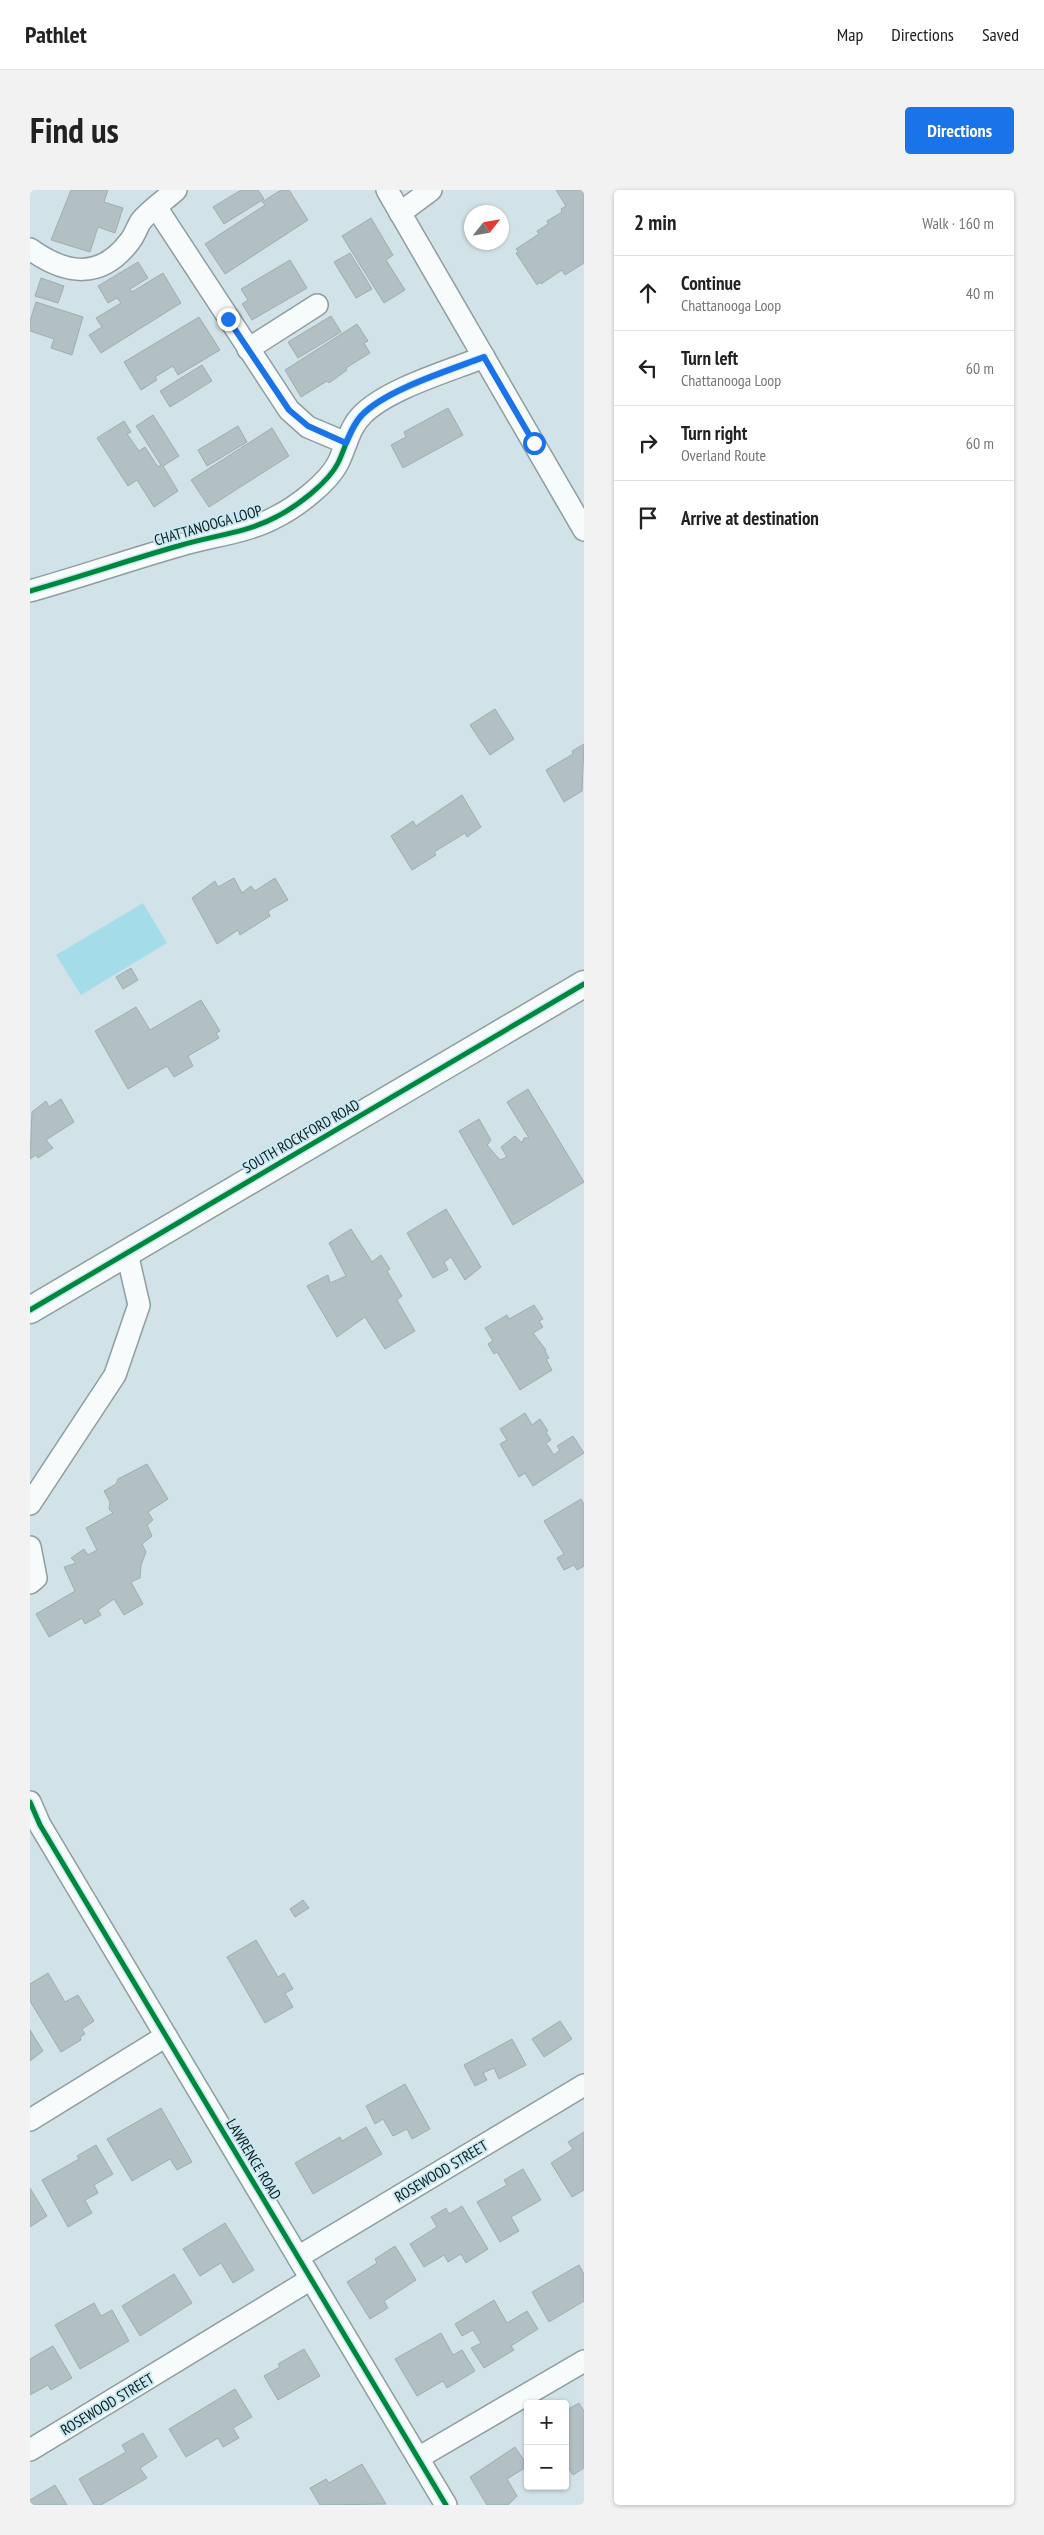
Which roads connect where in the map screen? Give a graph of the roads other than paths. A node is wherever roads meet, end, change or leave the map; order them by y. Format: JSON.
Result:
{"nodes":[{"id":1,"x":176,"y":190,"type":"edge"},
{"id":2,"x":387,"y":190,"type":"edge"},
{"id":3,"x":432,"y":190,"type":"edge"},
{"id":4,"x":156,"y":207,"type":"junction"},
{"id":5,"x":400,"y":213,"type":"junction"},
{"id":6,"x":30,"y":249,"type":"edge"},
{"id":7,"x":317,"y":305,"type":"dead end"},
{"id":8,"x":248,"y":349,"type":"junction"},
{"id":9,"x":484,"y":357,"type":"junction"},
{"id":10,"x":346,"y":443,"type":"junction"},
{"id":11,"x":584,"y":530,"type":"edge"},
{"id":12,"x":30,"y":591,"type":"edge"},
{"id":13,"x":584,"y":984,"type":"edge"},
{"id":14,"x":127,"y":1253,"type":"junction"},
{"id":15,"x":30,"y":1310,"type":"edge"},
{"id":16,"x":30,"y":1504,"type":"edge"},
{"id":17,"x":30,"y":1547,"type":"edge"},
{"id":18,"x":30,"y":1584,"type":"edge"},
{"id":19,"x":30,"y":1802,"type":"edge"},
{"id":20,"x":166,"y":2036,"type":"junction"},
{"id":21,"x":584,"y":2085,"type":"edge"},
{"id":22,"x":30,"y":2120,"type":"edge"},
{"id":23,"x":298,"y":2257,"type":"junction"},
{"id":24,"x":311,"y":2280,"type":"junction"},
{"id":25,"x":584,"y":2361,"type":"edge"},
{"id":26,"x":30,"y":2450,"type":"edge"},
{"id":27,"x":418,"y":2458,"type":"junction"},
{"id":28,"x":446,"y":2505,"type":"edge"}],
"edges":[{"from":1,"to":4,"type":"street"},
{"from":2,"to":5,"type":"street"},
{"from":3,"to":5,"type":"street"},
{"from":4,"to":6,"type":"street"},
{"from":4,"to":8,"type":"street"},
{"from":5,"to":9,"type":"street"},
{"from":7,"to":8,"type":"street"},
{"from":8,"to":10,"type":"street"},
{"from":9,"to":10,"type":"street","name":"CHATTANOOGA LOOP"},
{"from":9,"to":11,"type":"street"},
{"from":10,"to":12,"type":"street","name":"CHATTANOOGA LOOP"},
{"from":13,"to":14,"type":"street","name":"SOUTH ROCKFORD ROAD"},
{"from":14,"to":15,"type":"street","name":"SOUTH ROCKFORD ROAD"},
{"from":14,"to":16,"type":"street"},
{"from":17,"to":18,"type":"street"},
{"from":19,"to":20,"type":"street","name":"LAWRENCE ROAD"},
{"from":20,"to":22,"type":"street"},
{"from":20,"to":23,"type":"street","name":"LAWRENCE ROAD"},
{"from":21,"to":23,"type":"street","name":"ROSEWOOD STREET"},
{"from":23,"to":24,"type":"street","name":"LAWRENCE ROAD"},
{"from":24,"to":26,"type":"street","name":"ROSEWOOD STREET"},
{"from":24,"to":27,"type":"street","name":"LAWRENCE ROAD"},
{"from":25,"to":27,"type":"street"},
{"from":27,"to":28,"type":"street","name":"LAWRENCE ROAD"}]}
